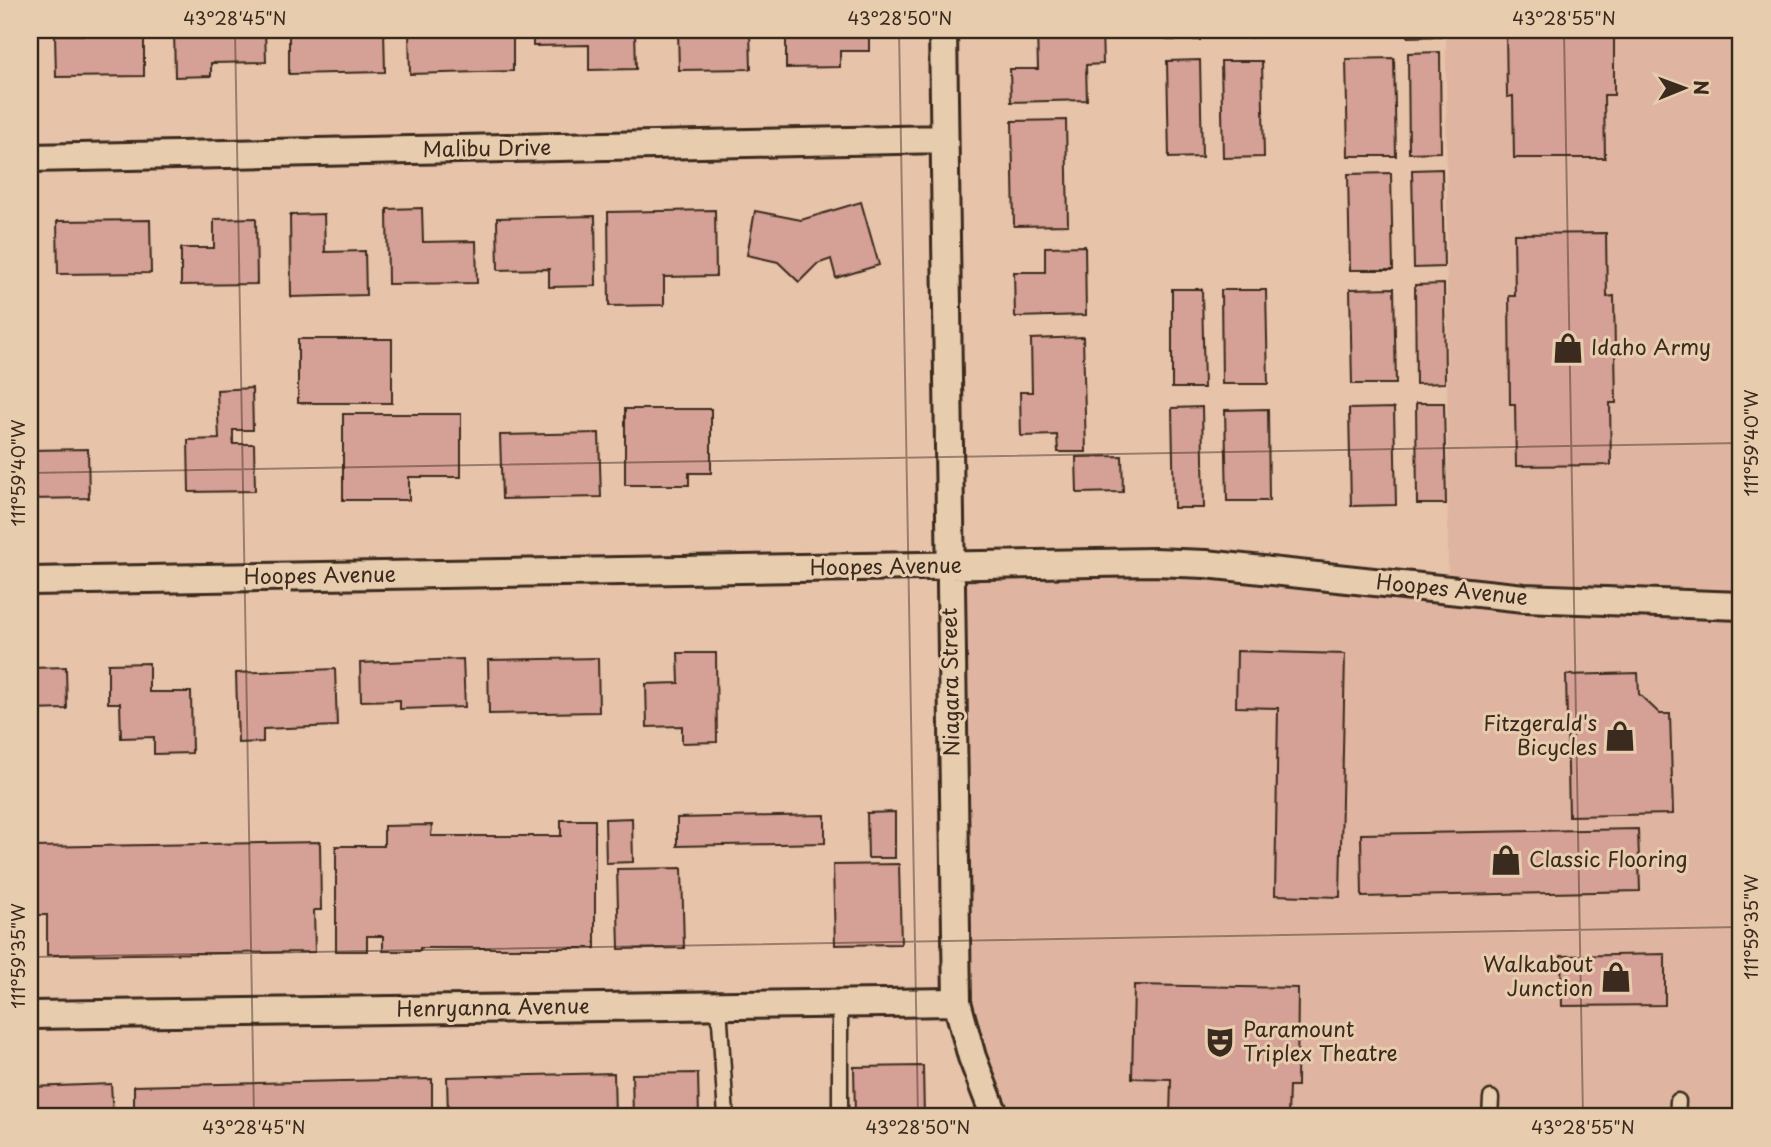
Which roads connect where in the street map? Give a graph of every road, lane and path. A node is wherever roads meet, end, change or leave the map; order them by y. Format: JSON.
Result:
{"nodes":[{"id":1,"x":943,"y":30,"type":"edge"},
{"id":2,"x":944,"y":139,"type":"junction"},
{"id":3,"x":30,"y":158,"type":"edge"},
{"id":4,"x":950,"y":566,"type":"junction"},
{"id":5,"x":30,"y":581,"type":"edge"},
{"id":6,"x":1741,"y":606,"type":"edge"},
{"id":7,"x":957,"y":1002,"type":"junction"},
{"id":8,"x":840,"y":1004,"type":"junction"},
{"id":9,"x":719,"y":1005,"type":"junction"},
{"id":10,"x":30,"y":1015,"type":"edge"},
{"id":11,"x":1490,"y":1098,"type":"dead end"},
{"id":12,"x":1678,"y":1101,"type":"dead end"},
{"id":13,"x":726,"y":1117,"type":"edge"},
{"id":14,"x":840,"y":1117,"type":"edge"},
{"id":15,"x":995,"y":1117,"type":"edge"},
{"id":16,"x":1490,"y":1117,"type":"edge"},
{"id":17,"x":1677,"y":1117,"type":"edge"}],
"edges":[{"from":1,"to":2,"type":"street","name":"Niagara Street"},
{"from":2,"to":3,"type":"street","name":"Malibu Drive"},
{"from":2,"to":4,"type":"street","name":"Niagara Street"},
{"from":4,"to":5,"type":"street","name":"Hoopes Avenue"},
{"from":4,"to":6,"type":"street","name":"Hoopes Avenue"},
{"from":4,"to":7,"type":"street","name":"Niagara Street"},
{"from":7,"to":8,"type":"street","name":"Henryanna Avenue"},
{"from":7,"to":15,"type":"street","name":"Niagara Street"},
{"from":8,"to":9,"type":"street","name":"Henryanna Avenue"},
{"from":8,"to":14,"type":"lane"},
{"from":9,"to":10,"type":"street","name":"Henryanna Avenue"},
{"from":9,"to":13,"type":"lane"},
{"from":11,"to":16,"type":"lane"},
{"from":12,"to":17,"type":"lane"}]}
